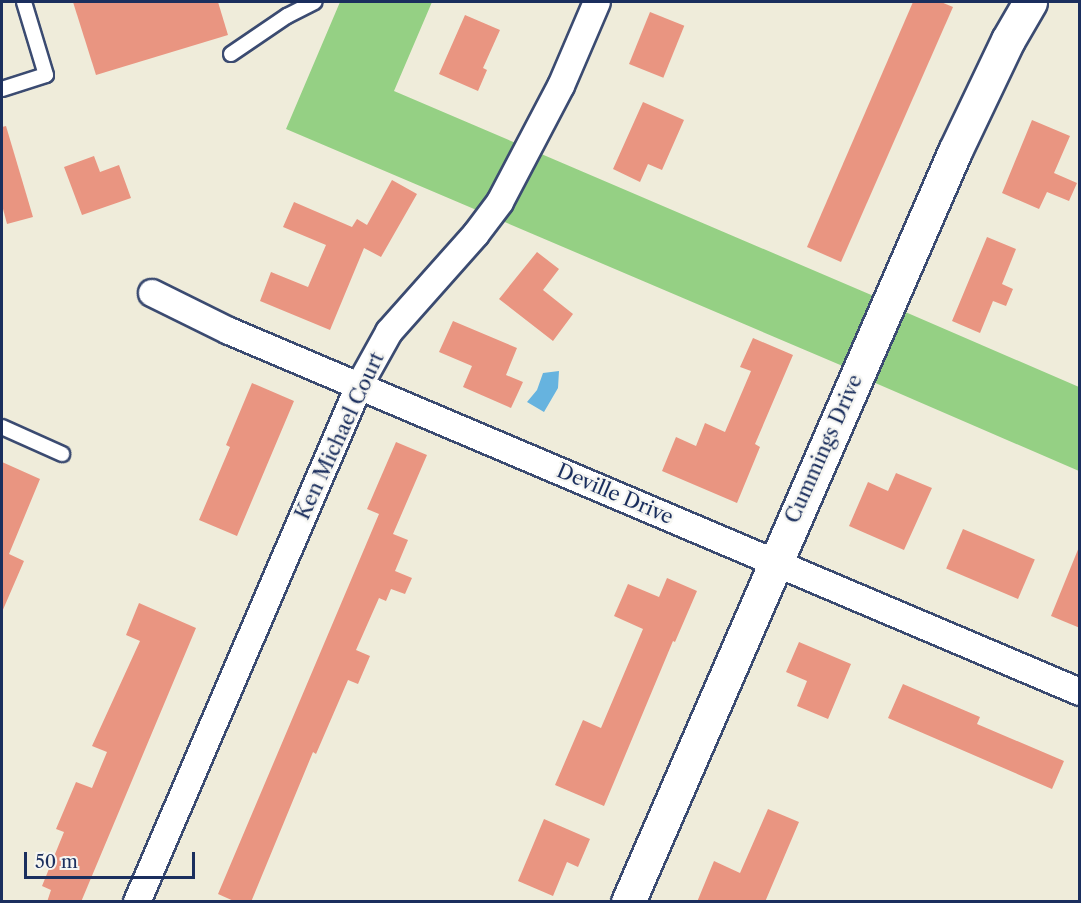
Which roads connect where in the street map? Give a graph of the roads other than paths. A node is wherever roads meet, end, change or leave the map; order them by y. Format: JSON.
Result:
{"nodes":[{"id":1,"x":24,"y":2,"type":"edge"},
{"id":2,"x":315,"y":2,"type":"edge"},
{"id":3,"x":597,"y":2,"type":"edge"},
{"id":4,"x":1030,"y":2,"type":"edge"},
{"id":5,"x":231,"y":54,"type":"dead end"},
{"id":6,"x":2,"y":88,"type":"edge"},
{"id":7,"x":152,"y":293,"type":"dead end"},
{"id":8,"x":359,"y":386,"type":"junction"},
{"id":9,"x":2,"y":427,"type":"edge"},
{"id":10,"x":62,"y":454,"type":"dead end"},
{"id":11,"x":775,"y":562,"type":"junction"},
{"id":12,"x":1080,"y":692,"type":"edge"},
{"id":13,"x":137,"y":902,"type":"edge"},
{"id":14,"x":628,"y":902,"type":"edge"}],
"edges":[{"from":1,"to":6,"type":"lane"},
{"from":2,"to":5,"type":"lane"},
{"from":3,"to":8,"type":"street","name":"Ken Michael Court"},
{"from":4,"to":11,"type":"street","name":"Cummings Drive"},
{"from":7,"to":8,"type":"street","name":"Deville Drive"},
{"from":8,"to":11,"type":"street","name":"Deville Drive"},
{"from":8,"to":13,"type":"street","name":"Ken Michael Court"},
{"from":9,"to":10,"type":"lane"},
{"from":11,"to":12,"type":"street","name":"Deville Drive"},
{"from":11,"to":14,"type":"street","name":"Cummings Drive"}]}
